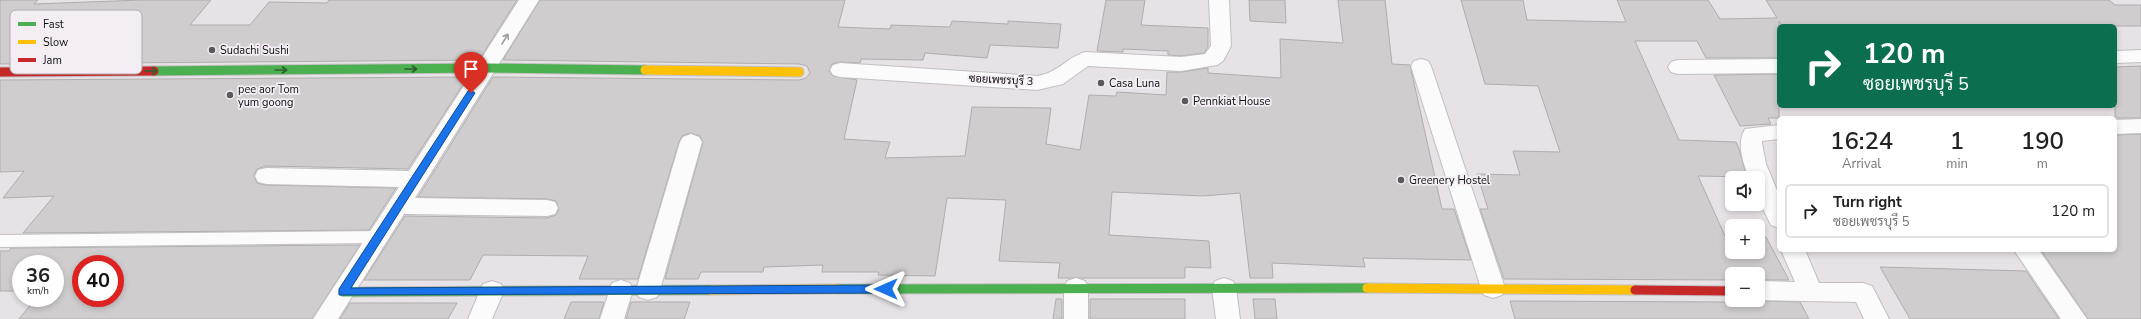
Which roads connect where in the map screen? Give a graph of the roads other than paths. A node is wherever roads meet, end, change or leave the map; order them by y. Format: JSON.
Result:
{"nodes":[{"id":1,"x":528,"y":0,"type":"edge"},
{"id":2,"x":1219,"y":0,"type":"edge"},
{"id":3,"x":2141,"y":56,"type":"edge"},
{"id":4,"x":2117,"y":57,"type":"edge"},
{"id":5,"x":1421,"y":66,"type":"dead end"},
{"id":6,"x":1777,"y":66,"type":"edge"},
{"id":7,"x":1678,"y":67,"type":"dead end"},
{"id":8,"x":487,"y":68,"type":"junction"},
{"id":9,"x":840,"y":70,"type":"dead end"},
{"id":10,"x":142,"y":71,"type":"edge"},
{"id":11,"x":0,"y":72,"type":"edge"},
{"id":12,"x":10,"y":72,"type":"edge"},
{"id":13,"x":799,"y":72,"type":"dead end"},
{"id":14,"x":2141,"y":126,"type":"edge"},
{"id":15,"x":2117,"y":127,"type":"edge"},
{"id":16,"x":1777,"y":132,"type":"edge"},
{"id":17,"x":691,"y":142,"type":"dead end"},
{"id":18,"x":266,"y":176,"type":"dead end"},
{"id":19,"x":415,"y":179,"type":"junction"},
{"id":20,"x":398,"y":206,"type":"junction"},
{"id":21,"x":547,"y":208,"type":"dead end"},
{"id":22,"x":1777,"y":214,"type":"edge"},
{"id":23,"x":378,"y":237,"type":"junction"},
{"id":24,"x":0,"y":241,"type":"edge"},
{"id":25,"x":1794,"y":252,"type":"edge"},
{"id":26,"x":2027,"y":252,"type":"edge"},
{"id":27,"x":1076,"y":288,"type":"junction"},
{"id":28,"x":1224,"y":288,"type":"junction"},
{"id":29,"x":1493,"y":288,"type":"junction"},
{"id":30,"x":621,"y":290,"type":"junction"},
{"id":31,"x":648,"y":290,"type":"junction"},
{"id":32,"x":492,"y":291,"type":"junction"},
{"id":33,"x":1725,"y":291,"type":"edge"},
{"id":34,"x":343,"y":292,"type":"junction"},
{"id":35,"x":1765,"y":292,"type":"edge"},
{"id":36,"x":1811,"y":292,"type":"junction"},
{"id":37,"x":325,"y":319,"type":"edge"},
{"id":38,"x":480,"y":319,"type":"edge"},
{"id":39,"x":612,"y":319,"type":"edge"},
{"id":40,"x":1076,"y":319,"type":"edge"},
{"id":41,"x":1228,"y":319,"type":"edge"},
{"id":42,"x":1877,"y":319,"type":"edge"},
{"id":43,"x":2076,"y":319,"type":"edge"}],
"edges":[{"from":8,"to":1,"type":"street","one_way":true},
{"from":2,"to":9,"type":"street","name":"ซอยเพชรบุรี 3"},
{"from":3,"to":4,"type":"street"},
{"from":5,"to":29,"type":"street"},
{"from":6,"to":7,"type":"street"},
{"from":10,"to":8,"type":"street","one_way":true},
{"from":8,"to":13,"type":"street"},
{"from":8,"to":19,"type":"street"},
{"from":11,"to":12,"type":"street","one_way":true},
{"from":14,"to":15,"type":"street"},
{"from":16,"to":22,"type":"street"},
{"from":17,"to":31,"type":"street"},
{"from":18,"to":19,"type":"street"},
{"from":19,"to":20,"type":"street"},
{"from":20,"to":21,"type":"street"},
{"from":20,"to":23,"type":"street"},
{"from":23,"to":24,"type":"lane"},
{"from":23,"to":34,"type":"street"},
{"from":25,"to":36,"type":"street"},
{"from":26,"to":43,"type":"street"},
{"from":27,"to":28,"type":"street"},
{"from":27,"to":31,"type":"street"},
{"from":27,"to":40,"type":"street"},
{"from":28,"to":29,"type":"street"},
{"from":28,"to":41,"type":"street"},
{"from":29,"to":33,"type":"street"},
{"from":30,"to":31,"type":"street"},
{"from":30,"to":32,"type":"street"},
{"from":30,"to":39,"type":"street"},
{"from":32,"to":34,"type":"street"},
{"from":32,"to":38,"type":"street"},
{"from":34,"to":37,"type":"street"},
{"from":35,"to":36,"type":"street"},
{"from":36,"to":42,"type":"street"}]}
